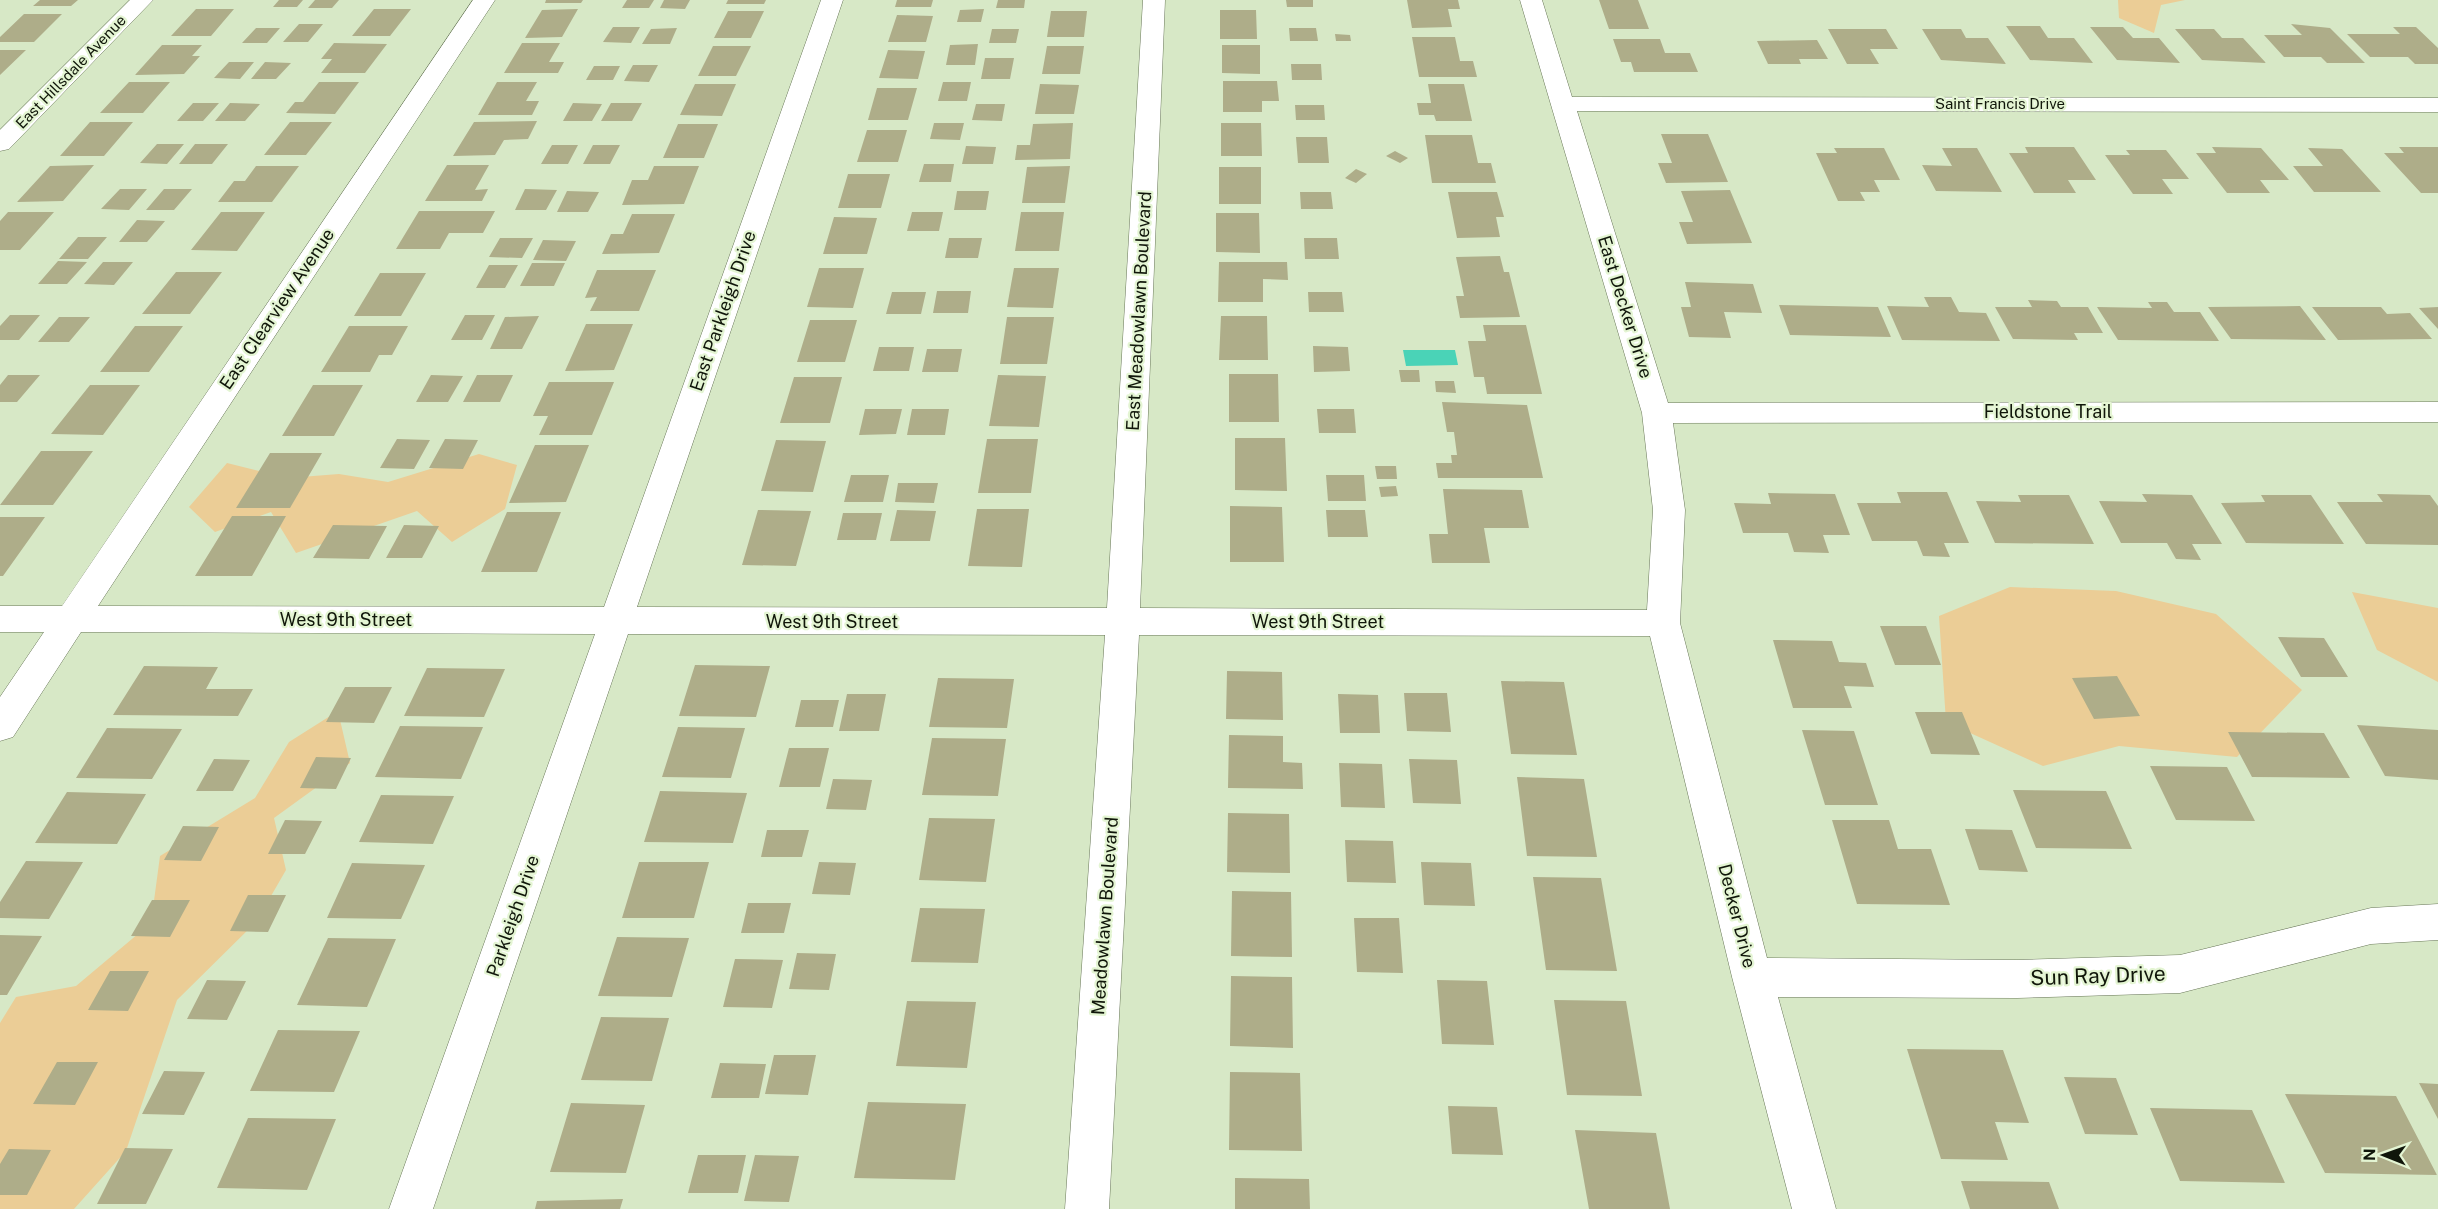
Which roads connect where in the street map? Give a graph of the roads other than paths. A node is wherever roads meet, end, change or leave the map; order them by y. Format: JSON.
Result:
{"nodes":[{"id":1,"x":142,"y":0,"type":"edge"},
{"id":2,"x":484,"y":0,"type":"edge"},
{"id":3,"x":832,"y":0,"type":"edge"},
{"id":4,"x":1154,"y":0,"type":"edge"},
{"id":5,"x":1531,"y":0,"type":"edge"},
{"id":6,"x":1563,"y":104,"type":"junction"},
{"id":7,"x":2438,"y":105,"type":"edge"},
{"id":8,"x":0,"y":144,"type":"edge"},
{"id":9,"x":2438,"y":412,"type":"edge"},
{"id":10,"x":1657,"y":413,"type":"junction"},
{"id":11,"x":0,"y":619,"type":"edge"},
{"id":12,"x":71,"y":619,"type":"junction"},
{"id":13,"x":614,"y":622,"type":"junction"},
{"id":14,"x":1123,"y":623,"type":"junction"},
{"id":15,"x":1663,"y":623,"type":"junction"},
{"id":16,"x":0,"y":726,"type":"edge"},
{"id":17,"x":2438,"y":922,"type":"edge"},
{"id":18,"x":1752,"y":977,"type":"junction"},
{"id":19,"x":411,"y":1209,"type":"edge"},
{"id":20,"x":1087,"y":1209,"type":"edge"},
{"id":21,"x":1814,"y":1209,"type":"edge"}],
"edges":[{"from":1,"to":8,"type":"street","name":"East Hillsdale Avenue"},
{"from":2,"to":12,"type":"street","name":"East Clearview Avenue"},
{"from":3,"to":13,"type":"street","name":"East Parkleigh Drive"},
{"from":4,"to":14,"type":"street","name":"East Meadowlawn Boulevard"},
{"from":5,"to":6,"type":"street","name":"East Decker Drive"},
{"from":6,"to":7,"type":"street","name":"Saint Francis Drive"},
{"from":6,"to":10,"type":"street","name":"East Decker Drive"},
{"from":9,"to":10,"type":"street","name":"Fieldstone Trail"},
{"from":10,"to":15,"type":"street","name":"East Decker Drive"},
{"from":11,"to":12,"type":"street","name":"West 9th Street"},
{"from":12,"to":13,"type":"street","name":"West 9th Street"},
{"from":12,"to":16,"type":"street","name":"East Clearview Avenue"},
{"from":13,"to":14,"type":"street","name":"West 9th Street"},
{"from":13,"to":19,"type":"street","name":"Parkleigh Drive"},
{"from":14,"to":15,"type":"street","name":"West 9th Street"},
{"from":14,"to":20,"type":"street","name":"Meadowlawn Boulevard"},
{"from":15,"to":18,"type":"street","name":"Decker Drive"},
{"from":17,"to":18,"type":"street","name":"Sun Ray Drive"},
{"from":18,"to":21,"type":"street","name":"Decker Drive"}]}
